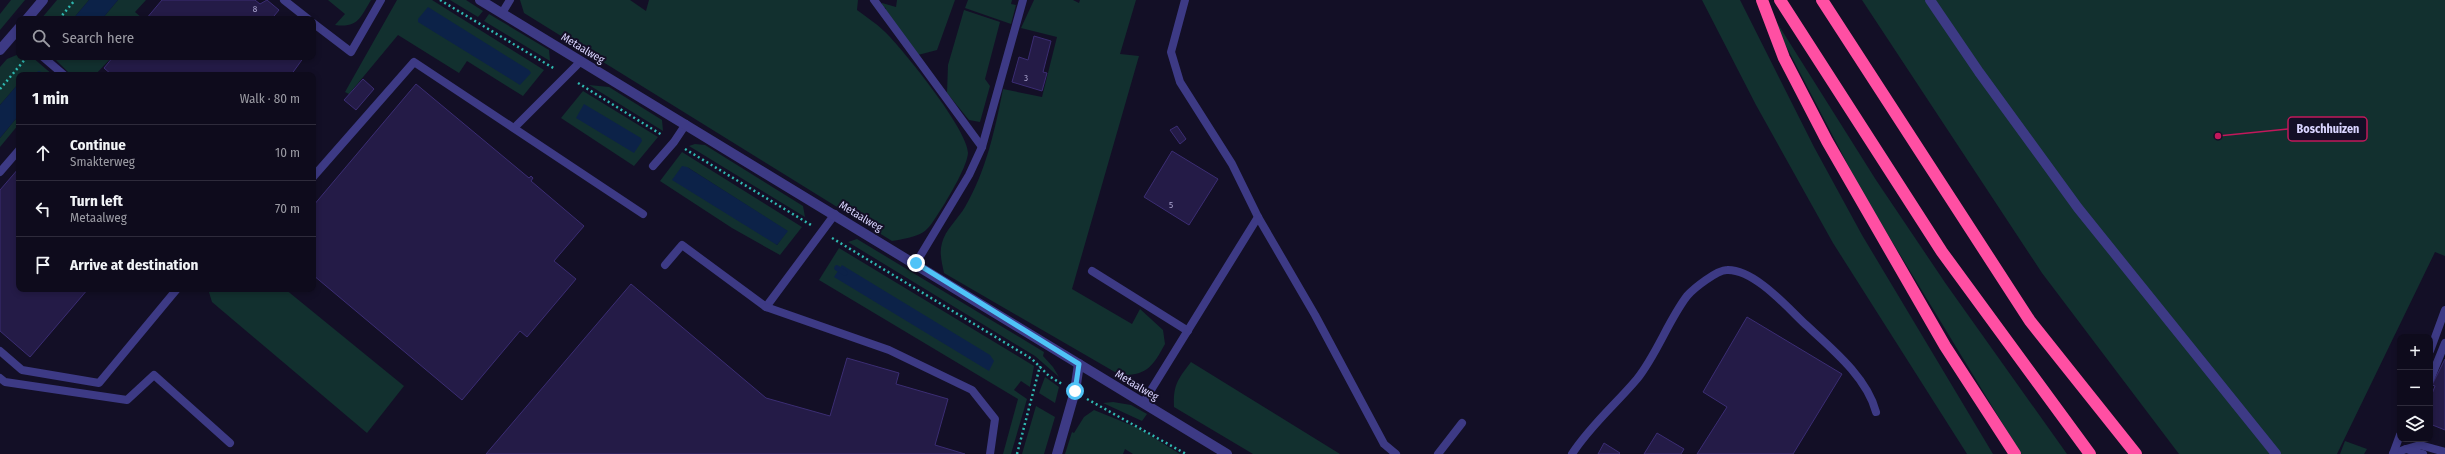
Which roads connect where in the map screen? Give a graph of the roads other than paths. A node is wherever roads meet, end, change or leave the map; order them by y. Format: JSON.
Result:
{"nodes":[{"id":1,"x":43,"y":0,"type":"edge"},
{"id":2,"x":284,"y":0,"type":"edge"},
{"id":3,"x":381,"y":0,"type":"edge"},
{"id":4,"x":510,"y":0,"type":"edge"},
{"id":5,"x":874,"y":0,"type":"edge"},
{"id":6,"x":1023,"y":0,"type":"edge"},
{"id":7,"x":1185,"y":0,"type":"edge"},
{"id":8,"x":1762,"y":0,"type":"edge"},
{"id":9,"x":1780,"y":0,"type":"edge"},
{"id":10,"x":1822,"y":0,"type":"edge"},
{"id":11,"x":1930,"y":0,"type":"edge"},
{"id":12,"x":487,"y":2,"type":"edge"},
{"id":13,"x":502,"y":13,"type":"junction"},
{"id":14,"x":30,"y":16,"type":"edge"},
{"id":15,"x":304,"y":16,"type":"edge"},
{"id":16,"x":316,"y":25,"type":"edge"},
{"id":17,"x":16,"y":34,"type":"edge"},
{"id":18,"x":0,"y":50,"type":"edge"},
{"id":19,"x":46,"y":60,"type":"edge"},
{"id":20,"x":581,"y":61,"type":"junction"},
{"id":21,"x":60,"y":72,"type":"edge"},
{"id":22,"x":686,"y":124,"type":"junction"},
{"id":23,"x":514,"y":128,"type":"junction"},
{"id":24,"x":982,"y":147,"type":"junction"},
{"id":25,"x":16,"y":153,"type":"edge"},
{"id":26,"x":653,"y":166,"type":"dead end"},
{"id":27,"x":0,"y":172,"type":"edge"},
{"id":28,"x":316,"y":174,"type":"edge"},
{"id":29,"x":643,"y":214,"type":"dead end"},
{"id":30,"x":835,"y":214,"type":"junction"},
{"id":31,"x":1258,"y":217,"type":"junction"},
{"id":32,"x":916,"y":263,"type":"junction"},
{"id":33,"x":665,"y":265,"type":"dead end"},
{"id":34,"x":1092,"y":271,"type":"dead end"},
{"id":35,"x":175,"y":292,"type":"edge"},
{"id":36,"x":766,"y":307,"type":"junction"},
{"id":37,"x":2445,"y":310,"type":"edge"},
{"id":38,"x":1188,"y":331,"type":"junction"},
{"id":39,"x":2433,"y":343,"type":"edge"},
{"id":40,"x":2445,"y":343,"type":"edge"},
{"id":41,"x":0,"y":351,"type":"edge"},
{"id":42,"x":1079,"y":364,"type":"junction"},
{"id":43,"x":2433,"y":373,"type":"edge"},
{"id":44,"x":0,"y":378,"type":"edge"},
{"id":45,"x":1143,"y":403,"type":"junction"},
{"id":46,"x":1876,"y":412,"type":"dead end"},
{"id":47,"x":1462,"y":423,"type":"dead end"},
{"id":48,"x":2397,"y":442,"type":"edge"},
{"id":49,"x":230,"y":443,"type":"dead end"},
{"id":50,"x":2406,"y":449,"type":"junction"},
{"id":51,"x":2445,"y":452,"type":"edge"},
{"id":52,"x":990,"y":454,"type":"edge"},
{"id":53,"x":1057,"y":454,"type":"edge"},
{"id":54,"x":1227,"y":454,"type":"edge"},
{"id":55,"x":1396,"y":454,"type":"edge"},
{"id":56,"x":1438,"y":454,"type":"edge"},
{"id":57,"x":1572,"y":454,"type":"edge"},
{"id":58,"x":2015,"y":454,"type":"edge"},
{"id":59,"x":2090,"y":454,"type":"edge"},
{"id":60,"x":2136,"y":454,"type":"edge"},
{"id":61,"x":2276,"y":454,"type":"edge"},
{"id":62,"x":2393,"y":454,"type":"edge"},
{"id":63,"x":2423,"y":454,"type":"edge"}],
"edges":[{"from":1,"to":14,"type":"street"},
{"from":2,"to":15,"type":"lane"},
{"from":3,"to":16,"type":"lane"},
{"from":4,"to":13,"type":"lane"},
{"from":5,"to":24,"type":"lane"},
{"from":6,"to":24,"type":"lane"},
{"from":7,"to":31,"type":"lane"},
{"from":8,"to":58,"type":"highway"},
{"from":9,"to":59,"type":"highway"},
{"from":10,"to":60,"type":"highway"},
{"from":11,"to":61,"type":"street"},
{"from":12,"to":13,"type":"street","name":"Metaalweg"},
{"from":13,"to":20,"type":"street","name":"Metaalweg"},
{"from":17,"to":18,"type":"street"},
{"from":19,"to":21,"type":"lane"},
{"from":20,"to":22,"type":"street","name":"Metaalweg"},
{"from":20,"to":23,"type":"lane"},
{"from":22,"to":26,"type":"lane"},
{"from":22,"to":30,"type":"street","name":"Metaalweg"},
{"from":23,"to":28,"type":"lane"},
{"from":23,"to":29,"type":"lane"},
{"from":24,"to":32,"type":"lane"},
{"from":25,"to":27,"type":"lane"},
{"from":30,"to":32,"type":"street","name":"Metaalweg"},
{"from":30,"to":36,"type":"lane"},
{"from":31,"to":38,"type":"lane"},
{"from":31,"to":55,"type":"lane"},
{"from":32,"to":42,"type":"street","name":"Metaalweg"},
{"from":33,"to":36,"type":"lane"},
{"from":34,"to":38,"type":"lane"},
{"from":35,"to":41,"type":"lane"},
{"from":36,"to":52,"type":"lane"},
{"from":37,"to":39,"type":"lane"},
{"from":38,"to":45,"type":"lane"},
{"from":40,"to":43,"type":"lane"},
{"from":42,"to":45,"type":"street","name":"Metaalweg"},
{"from":42,"to":53,"type":"street"},
{"from":44,"to":49,"type":"lane"},
{"from":45,"to":54,"type":"street","name":"Metaalweg"},
{"from":46,"to":57,"type":"lane"},
{"from":47,"to":56,"type":"lane"},
{"from":48,"to":62,"type":"lane"},
{"from":50,"to":51,"type":"lane"},
{"from":50,"to":62,"type":"lane"},
{"from":50,"to":63,"type":"lane"}]}
